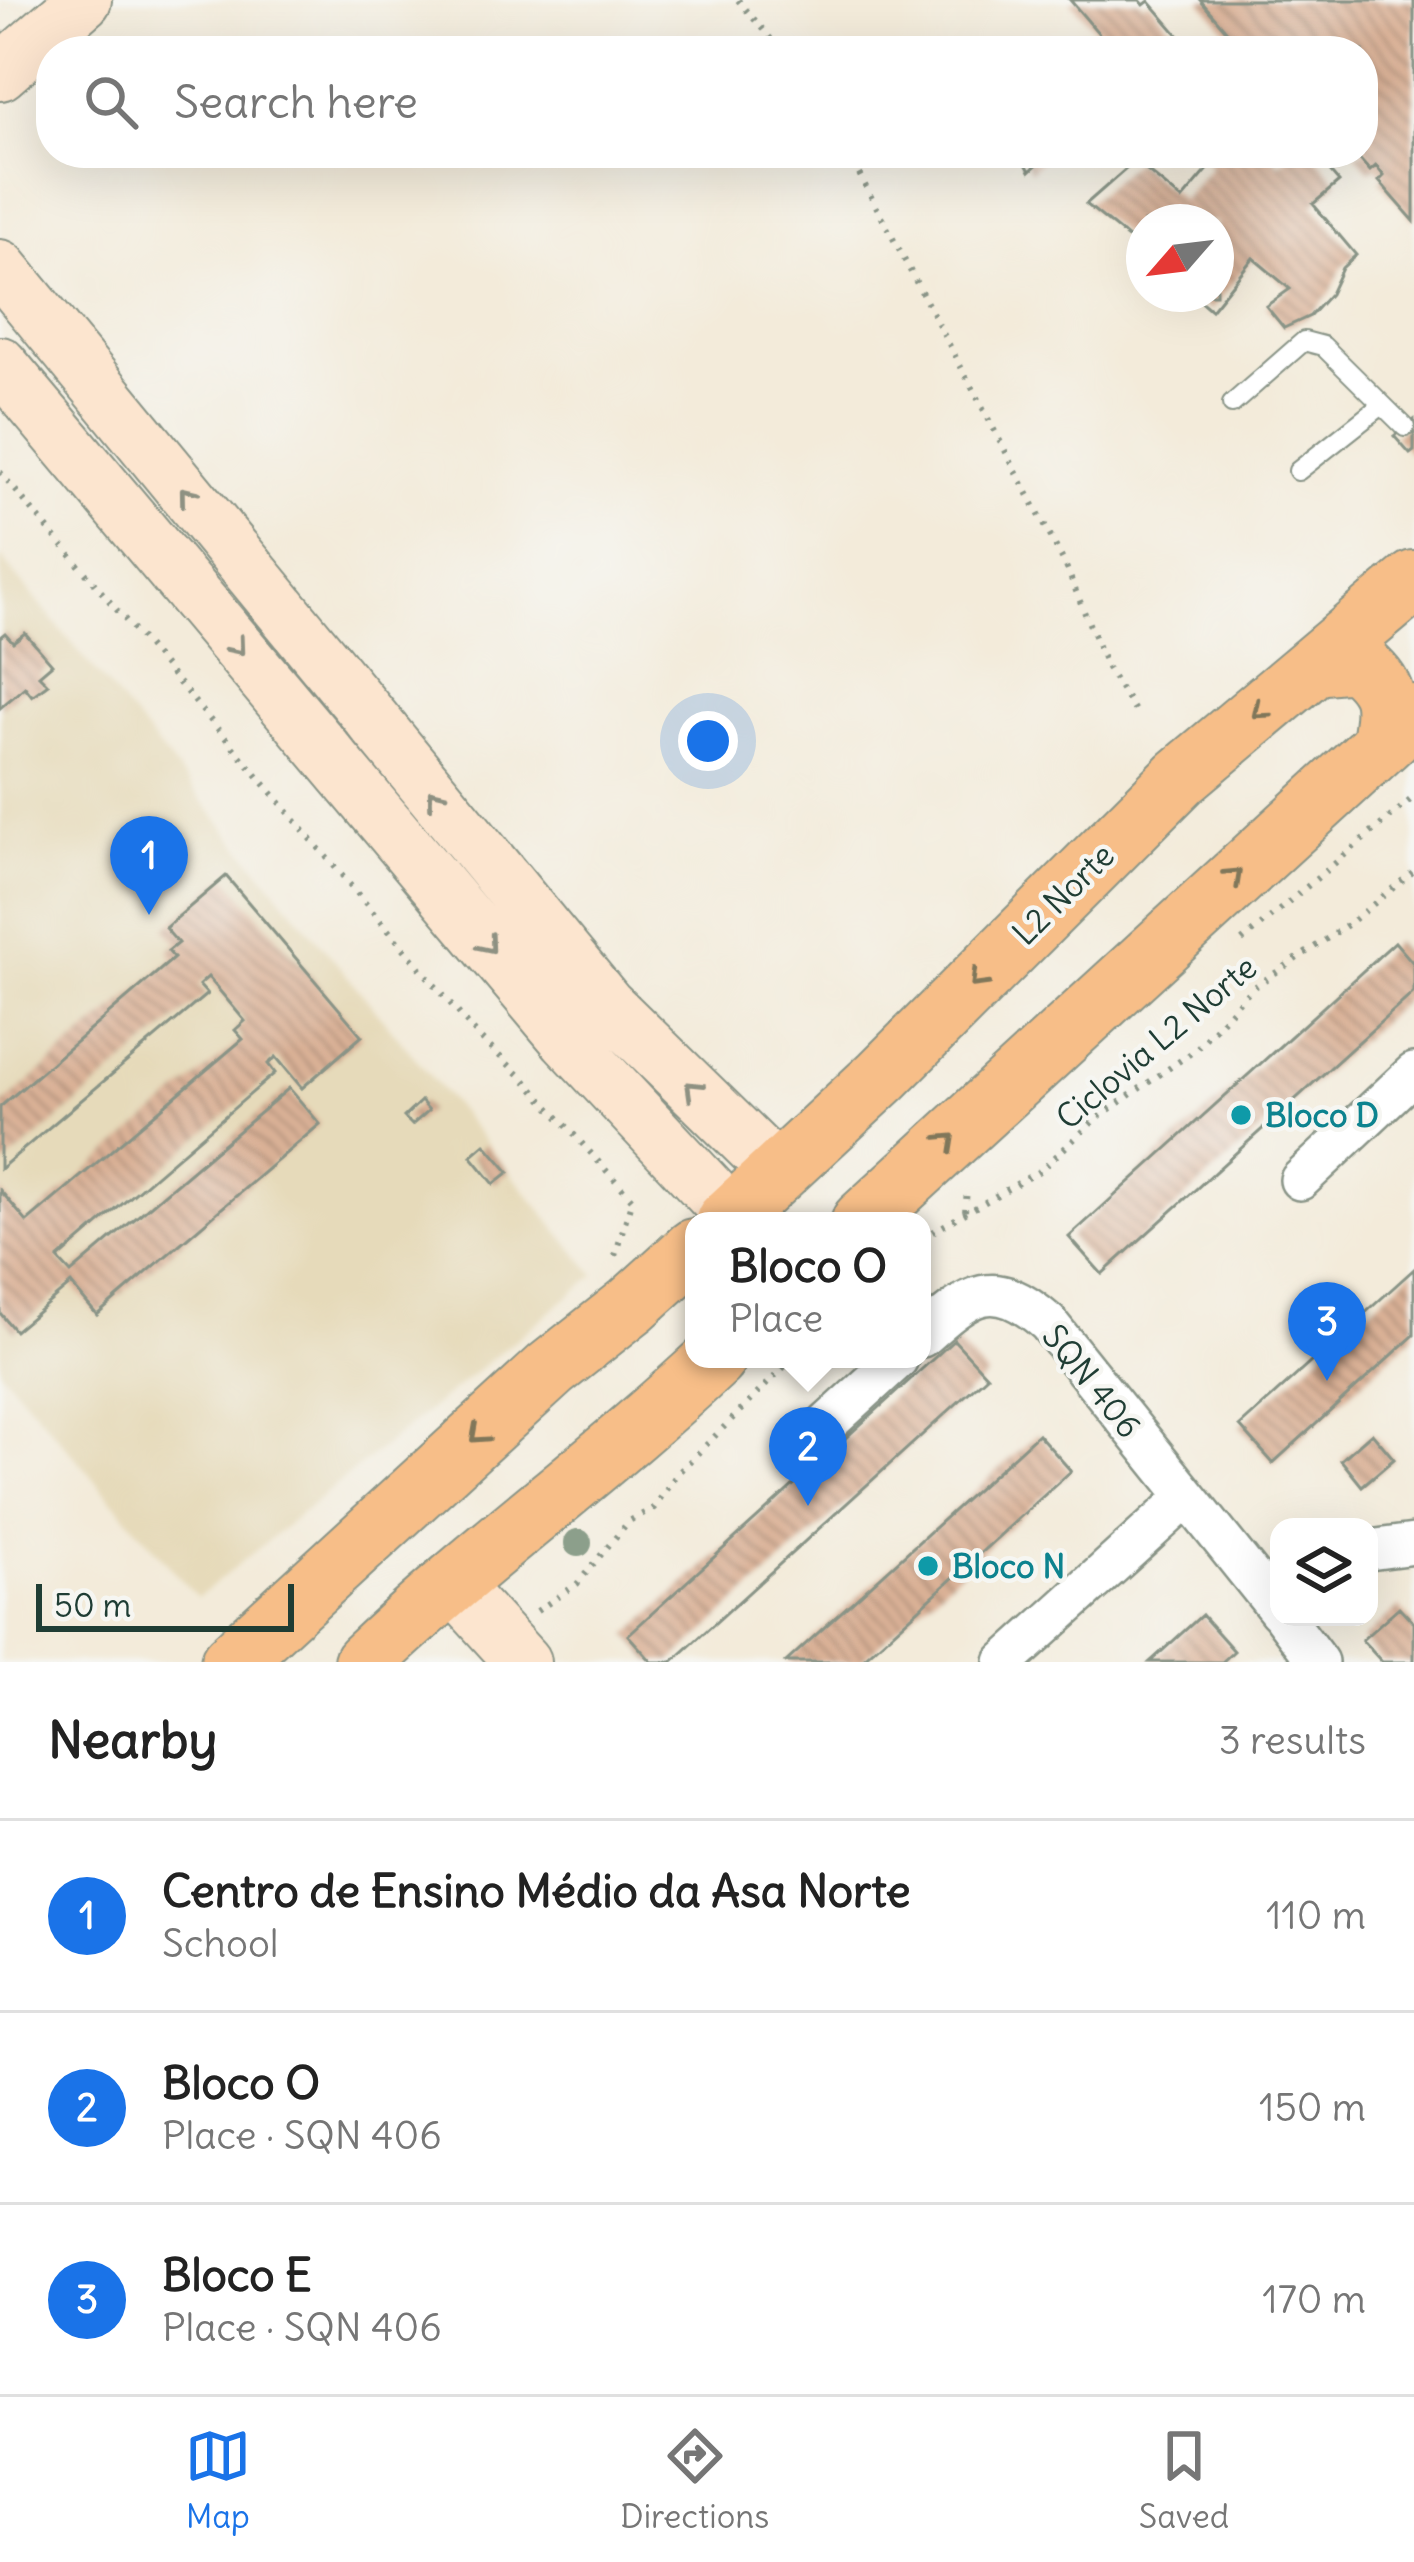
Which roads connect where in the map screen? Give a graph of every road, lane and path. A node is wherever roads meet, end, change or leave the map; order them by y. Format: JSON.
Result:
{"nodes":[{"id":1,"x":84,"y":0,"type":"edge"},
{"id":2,"x":738,"y":0,"type":"edge"},
{"id":3,"x":43,"y":36,"type":"edge"},
{"id":4,"x":768,"y":36,"type":"edge"},
{"id":5,"x":36,"y":42,"type":"edge"},
{"id":6,"x":0,"y":74,"type":"edge"},
{"id":7,"x":856,"y":168,"type":"edge"},
{"id":8,"x":0,"y":267,"type":"edge"},
{"id":9,"x":0,"y":364,"type":"edge"},
{"id":10,"x":1232,"y":404,"type":"dead end"},
{"id":11,"x":1382,"y":404,"type":"junction"},
{"id":12,"x":1405,"y":427,"type":"dead end"},
{"id":13,"x":1298,"y":471,"type":"dead end"},
{"id":14,"x":0,"y":472,"type":"edge"},
{"id":15,"x":1412,"y":603,"type":"edge"},
{"id":16,"x":1316,"y":665,"type":"junction"},
{"id":17,"x":1137,"y":714,"type":"dead end"},
{"id":18,"x":1398,"y":728,"type":"edge"},
{"id":19,"x":1414,"y":872,"type":"edge"},
{"id":20,"x":1414,"y":1072,"type":"edge"},
{"id":21,"x":776,"y":1170,"type":"junction"},
{"id":22,"x":1300,"y":1180,"type":"dead end"},
{"id":23,"x":704,"y":1212,"type":"edge"},
{"id":24,"x":734,"y":1212,"type":"edge"},
{"id":25,"x":872,"y":1212,"type":"edge"},
{"id":26,"x":931,"y":1233,"type":"edge"},
{"id":27,"x":685,"y":1258,"type":"edge"},
{"id":28,"x":632,"y":1305,"type":"junction"},
{"id":29,"x":931,"y":1330,"type":"edge"},
{"id":30,"x":764,"y":1368,"type":"edge"},
{"id":31,"x":888,"y":1368,"type":"edge"},
{"id":32,"x":551,"y":1369,"type":"junction"},
{"id":33,"x":717,"y":1383,"type":"edge"},
{"id":34,"x":625,"y":1440,"type":"junction"},
{"id":35,"x":806,"y":1443,"type":"dead end"},
{"id":36,"x":1185,"y":1499,"type":"junction"},
{"id":37,"x":1414,"y":1544,"type":"edge"},
{"id":38,"x":1378,"y":1549,"type":"edge"},
{"id":39,"x":1262,"y":1566,"type":"edge"},
{"id":40,"x":451,"y":1583,"type":"junction"},
{"id":41,"x":1290,"y":1626,"type":"edge"},
{"id":42,"x":512,"y":1648,"type":"edge"},
{"id":43,"x":231,"y":1662,"type":"edge"},
{"id":44,"x":364,"y":1662,"type":"edge"},
{"id":45,"x":1005,"y":1662,"type":"edge"},
{"id":46,"x":1318,"y":1662,"type":"edge"}],
"edges":[{"from":1,"to":3,"type":"street"},
{"from":2,"to":4,"type":"path"},
{"from":5,"to":6,"type":"street"},
{"from":7,"to":17,"type":"path"},
{"from":21,"to":8,"type":"street","one_way":true},
{"from":9,"to":23,"type":"street","one_way":true},
{"from":10,"to":11,"type":"lane"},
{"from":11,"to":12,"type":"lane"},
{"from":11,"to":13,"type":"lane"},
{"from":14,"to":28,"type":"path"},
{"from":15,"to":16,"type":"main road","name":"L2 Norte"},
{"from":16,"to":18,"type":"main road"},
{"from":16,"to":21,"type":"main road","name":"L2 Norte","one_way":true},
{"from":25,"to":18,"type":"main road","one_way":true},
{"from":19,"to":26,"type":"path","name":"Ciclovia L2 Norte"},
{"from":20,"to":22,"type":"street"},
{"from":21,"to":24,"type":"main road","name":"L2 Norte"},
{"from":27,"to":28,"type":"main road","name":"L2 Norte"},
{"from":28,"to":32,"type":"main road","name":"L2 Norte"},
{"from":29,"to":36,"type":"street","name":"SQN 406"},
{"from":30,"to":33,"type":"path"},
{"from":31,"to":35,"type":"street"},
{"from":32,"to":34,"type":"main road"},
{"from":32,"to":43,"type":"main road","name":"L2 Norte","one_way":true},
{"from":33,"to":34,"type":"main road"},
{"from":33,"to":42,"type":"path"},
{"from":34,"to":40,"type":"main road"},
{"from":36,"to":39,"type":"street","name":"SQN 406"},
{"from":36,"to":45,"type":"street"},
{"from":37,"to":38,"type":"street"},
{"from":40,"to":42,"type":"street"},
{"from":40,"to":44,"type":"main road"},
{"from":41,"to":46,"type":"street","name":"SQN 406"}]}
